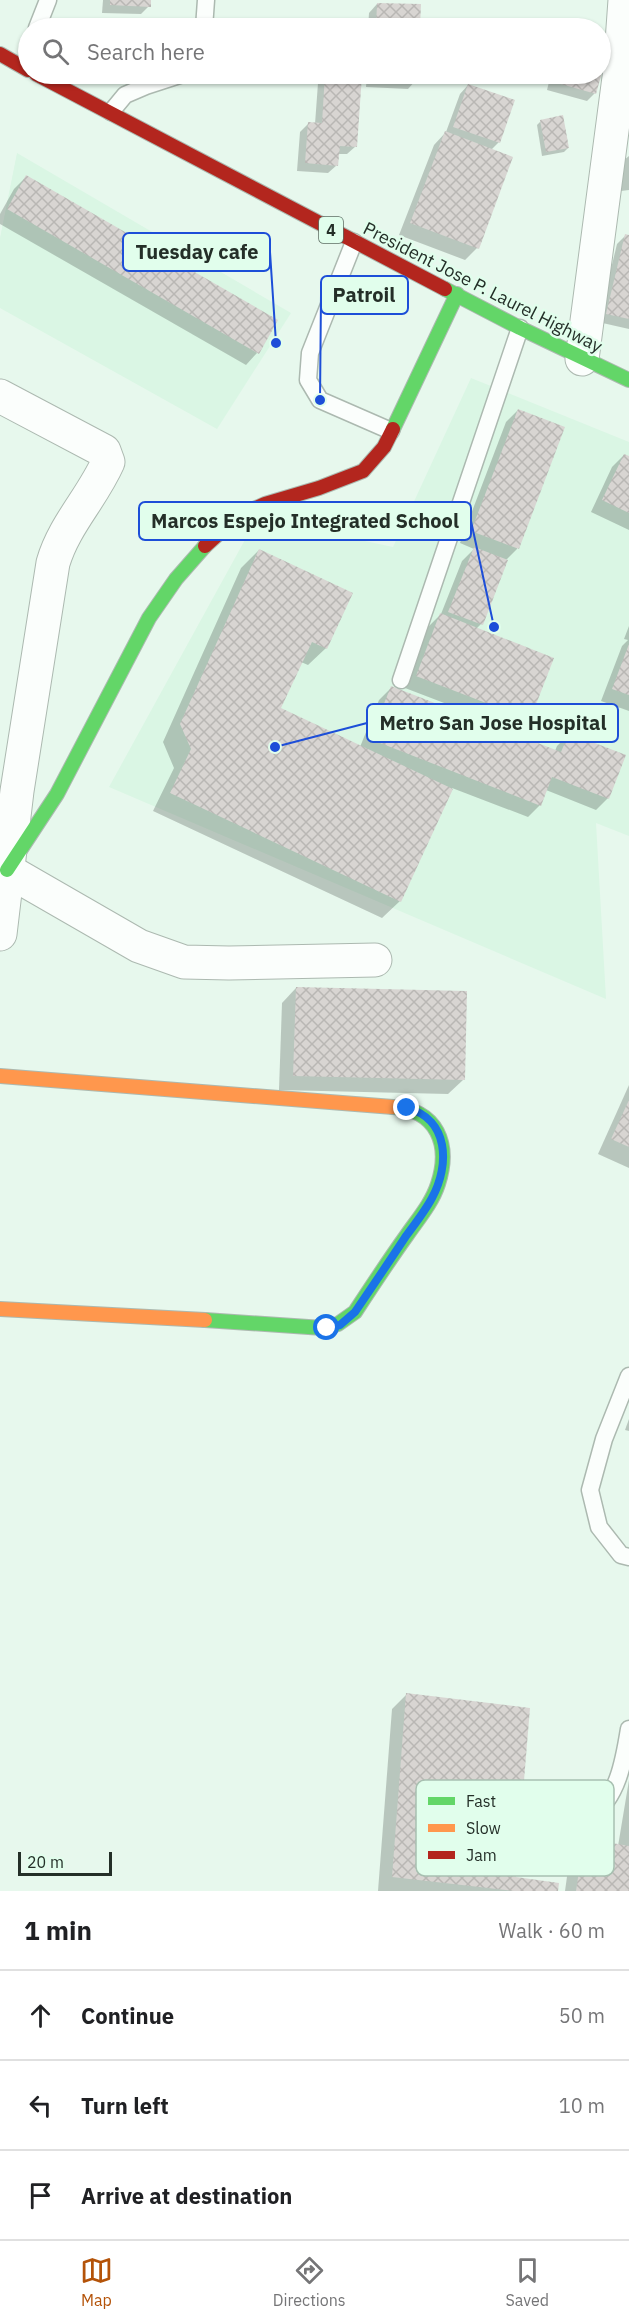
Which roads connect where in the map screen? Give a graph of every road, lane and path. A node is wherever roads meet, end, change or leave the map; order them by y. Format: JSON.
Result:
{"nodes":[{"id":1,"x":48,"y":0,"type":"edge"},
{"id":2,"x":206,"y":0,"type":"edge"},
{"id":3,"x":625,"y":0,"type":"edge"},
{"id":4,"x":41,"y":18,"type":"edge"},
{"id":5,"x":205,"y":18,"type":"edge"},
{"id":6,"x":0,"y":54,"type":"edge"},
{"id":7,"x":18,"y":64,"type":"edge"},
{"id":8,"x":56,"y":84,"type":"edge"},
{"id":9,"x":155,"y":84,"type":"edge"},
{"id":10,"x":111,"y":112,"type":"junction"},
{"id":11,"x":354,"y":243,"type":"junction"},
{"id":12,"x":457,"y":294,"type":"junction"},
{"id":13,"x":520,"y":328,"type":"junction"},
{"id":14,"x":582,"y":359,"type":"junction"},
{"id":15,"x":629,"y":380,"type":"edge"},
{"id":16,"x":0,"y":396,"type":"edge"},
{"id":17,"x":391,"y":430,"type":"junction"},
{"id":18,"x":401,"y":680,"type":"dead end"},
{"id":19,"x":7,"y":870,"type":"junction"},
{"id":20,"x":0,"y":934,"type":"edge"},
{"id":21,"x":375,"y":960,"type":"dead end"},
{"id":22,"x":0,"y":1076,"type":"edge"},
{"id":23,"x":0,"y":1309,"type":"edge"},
{"id":24,"x":629,"y":1376,"type":"edge"},
{"id":25,"x":629,"y":1557,"type":"edge"},
{"id":26,"x":629,"y":1729,"type":"edge"},
{"id":27,"x":614,"y":1788,"type":"edge"}],
"edges":[{"from":1,"to":4,"type":"lane"},
{"from":2,"to":5,"type":"lane"},
{"from":3,"to":14,"type":"street"},
{"from":6,"to":7,"type":"main road","name":"President Jose P. Laurel Highway","number":"4"},
{"from":8,"to":10,"type":"main road","name":"President Jose P. Laurel Highway","number":"4"},
{"from":9,"to":10,"type":"lane"},
{"from":10,"to":11,"type":"main road","name":"President Jose P. Laurel Highway","number":"4"},
{"from":11,"to":12,"type":"main road","name":"President Jose P. Laurel Highway","number":"4"},
{"from":11,"to":17,"type":"lane"},
{"from":12,"to":13,"type":"main road","name":"President Jose P. Laurel Highway","number":"4"},
{"from":12,"to":17,"type":"main road"},
{"from":13,"to":14,"type":"main road","name":"President Jose P. Laurel Highway","number":"4"},
{"from":13,"to":18,"type":"lane"},
{"from":14,"to":15,"type":"main road","name":"President Jose P. Laurel Highway","number":"4"},
{"from":16,"to":19,"type":"street"},
{"from":17,"to":19,"type":"main road"},
{"from":19,"to":20,"type":"street"},
{"from":19,"to":21,"type":"street"},
{"from":22,"to":23,"type":"main road"},
{"from":24,"to":25,"type":"lane"},
{"from":26,"to":27,"type":"lane"}]}
